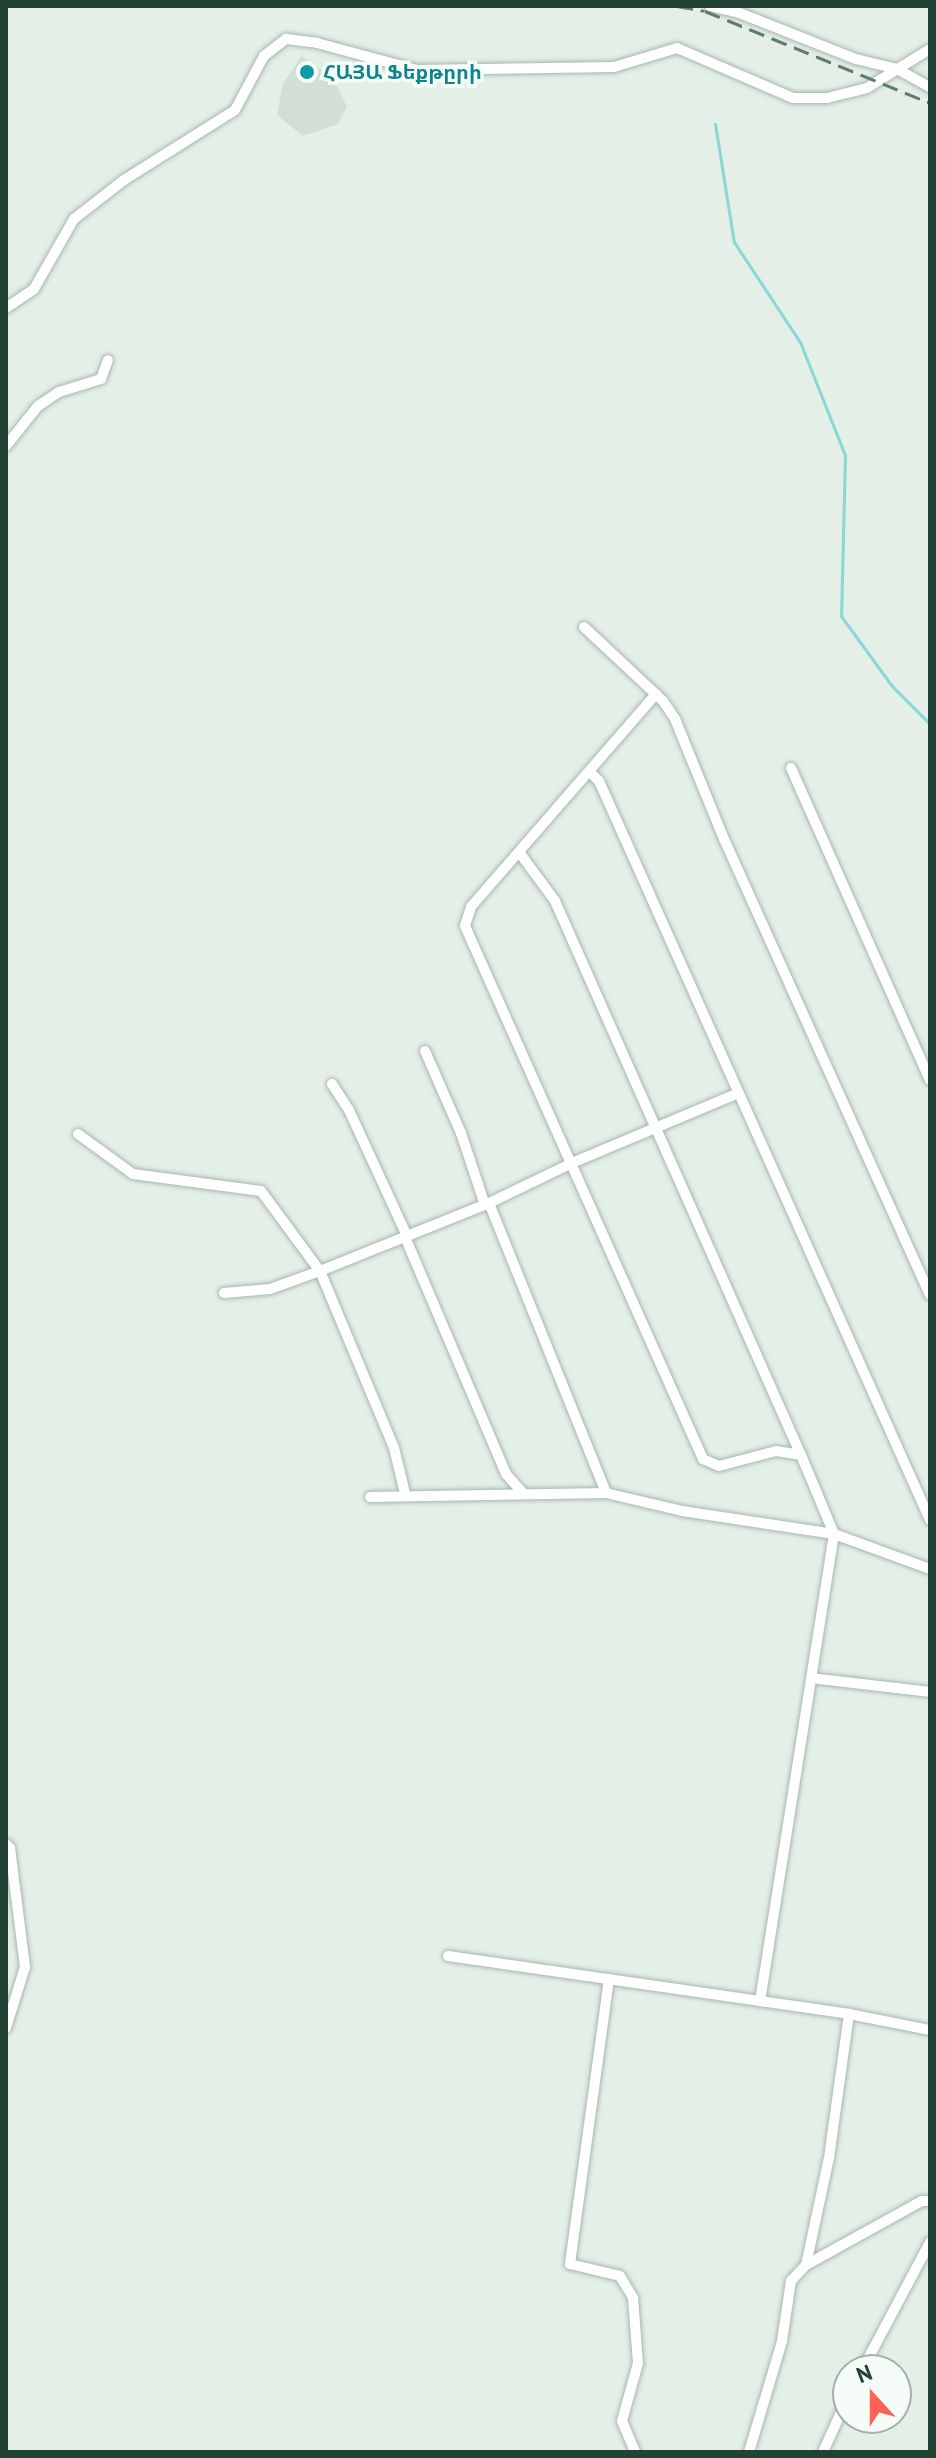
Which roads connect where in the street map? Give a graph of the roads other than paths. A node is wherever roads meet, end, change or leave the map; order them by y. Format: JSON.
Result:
{"nodes":[{"id":1,"x":710,"y":6,"type":"edge"},
{"id":2,"x":930,"y":49,"type":"edge"},
{"id":3,"x":897,"y":69,"type":"junction"},
{"id":4,"x":930,"y":87,"type":"edge"},
{"id":5,"x":6,"y":308,"type":"edge"},
{"id":6,"x":108,"y":360,"type":"dead end"},
{"id":7,"x":6,"y":446,"type":"edge"},
{"id":8,"x":584,"y":627,"type":"dead end"},
{"id":9,"x":656,"y":694,"type":"junction"},
{"id":10,"x":791,"y":768,"type":"dead end"},
{"id":11,"x":590,"y":772,"type":"junction"},
{"id":12,"x":519,"y":852,"type":"junction"},
{"id":13,"x":425,"y":1051,"type":"dead end"},
{"id":14,"x":930,"y":1080,"type":"edge"},
{"id":15,"x":332,"y":1084,"type":"dead end"},
{"id":16,"x":736,"y":1094,"type":"junction"},
{"id":17,"x":657,"y":1130,"type":"junction"},
{"id":18,"x":78,"y":1134,"type":"dead end"},
{"id":19,"x":572,"y":1163,"type":"junction"},
{"id":20,"x":487,"y":1204,"type":"junction"},
{"id":21,"x":406,"y":1236,"type":"junction"},
{"id":22,"x":320,"y":1271,"type":"junction"},
{"id":23,"x":224,"y":1293,"type":"dead end"},
{"id":24,"x":930,"y":1295,"type":"edge"},
{"id":25,"x":801,"y":1455,"type":"junction"},
{"id":26,"x":405,"y":1493,"type":"junction"},
{"id":27,"x":606,"y":1493,"type":"junction"},
{"id":28,"x":524,"y":1494,"type":"junction"},
{"id":29,"x":370,"y":1497,"type":"dead end"},
{"id":30,"x":930,"y":1520,"type":"edge"},
{"id":31,"x":834,"y":1534,"type":"junction"},
{"id":32,"x":930,"y":1569,"type":"edge"},
{"id":33,"x":811,"y":1678,"type":"junction"},
{"id":34,"x":930,"y":1692,"type":"edge"},
{"id":35,"x":6,"y":1844,"type":"edge"},
{"id":36,"x":448,"y":1956,"type":"dead end"},
{"id":37,"x":609,"y":1979,"type":"junction"},
{"id":38,"x":760,"y":2001,"type":"junction"},
{"id":39,"x":849,"y":2014,"type":"junction"},
{"id":40,"x":6,"y":2028,"type":"edge"},
{"id":41,"x":930,"y":2030,"type":"edge"},
{"id":42,"x":930,"y":2201,"type":"edge"},
{"id":43,"x":930,"y":2242,"type":"edge"},
{"id":44,"x":806,"y":2265,"type":"junction"},
{"id":45,"x":870,"y":2354,"type":"edge"},
{"id":46,"x":832,"y":2432,"type":"edge"},
{"id":47,"x":635,"y":2452,"type":"edge"},
{"id":48,"x":749,"y":2452,"type":"edge"},
{"id":49,"x":823,"y":2452,"type":"edge"}],
"edges":[{"from":1,"to":3,"type":"street"},
{"from":2,"to":3,"type":"street"},
{"from":3,"to":4,"type":"street"},
{"from":3,"to":5,"type":"street"},
{"from":6,"to":7,"type":"street"},
{"from":8,"to":9,"type":"street"},
{"from":9,"to":11,"type":"street"},
{"from":9,"to":24,"type":"street"},
{"from":10,"to":14,"type":"street"},
{"from":11,"to":12,"type":"street"},
{"from":11,"to":16,"type":"street"},
{"from":12,"to":17,"type":"street"},
{"from":12,"to":19,"type":"street"},
{"from":13,"to":20,"type":"street"},
{"from":15,"to":21,"type":"street"},
{"from":16,"to":17,"type":"street"},
{"from":16,"to":30,"type":"street"},
{"from":17,"to":19,"type":"street"},
{"from":17,"to":25,"type":"street"},
{"from":18,"to":22,"type":"street"},
{"from":19,"to":20,"type":"street"},
{"from":19,"to":25,"type":"street"},
{"from":20,"to":21,"type":"street"},
{"from":20,"to":27,"type":"street"},
{"from":21,"to":22,"type":"street"},
{"from":21,"to":28,"type":"street"},
{"from":22,"to":23,"type":"street"},
{"from":22,"to":26,"type":"street"},
{"from":25,"to":31,"type":"street"},
{"from":26,"to":28,"type":"street"},
{"from":26,"to":29,"type":"street"},
{"from":27,"to":28,"type":"street"},
{"from":27,"to":31,"type":"street"},
{"from":31,"to":32,"type":"street"},
{"from":31,"to":33,"type":"street"},
{"from":33,"to":34,"type":"street"},
{"from":33,"to":38,"type":"street"},
{"from":35,"to":40,"type":"street"},
{"from":36,"to":37,"type":"street"},
{"from":37,"to":38,"type":"street"},
{"from":37,"to":47,"type":"street"},
{"from":38,"to":39,"type":"street"},
{"from":39,"to":41,"type":"street"},
{"from":39,"to":44,"type":"street"},
{"from":42,"to":44,"type":"street"},
{"from":43,"to":45,"type":"street"},
{"from":44,"to":48,"type":"street"},
{"from":46,"to":49,"type":"street"}]}
